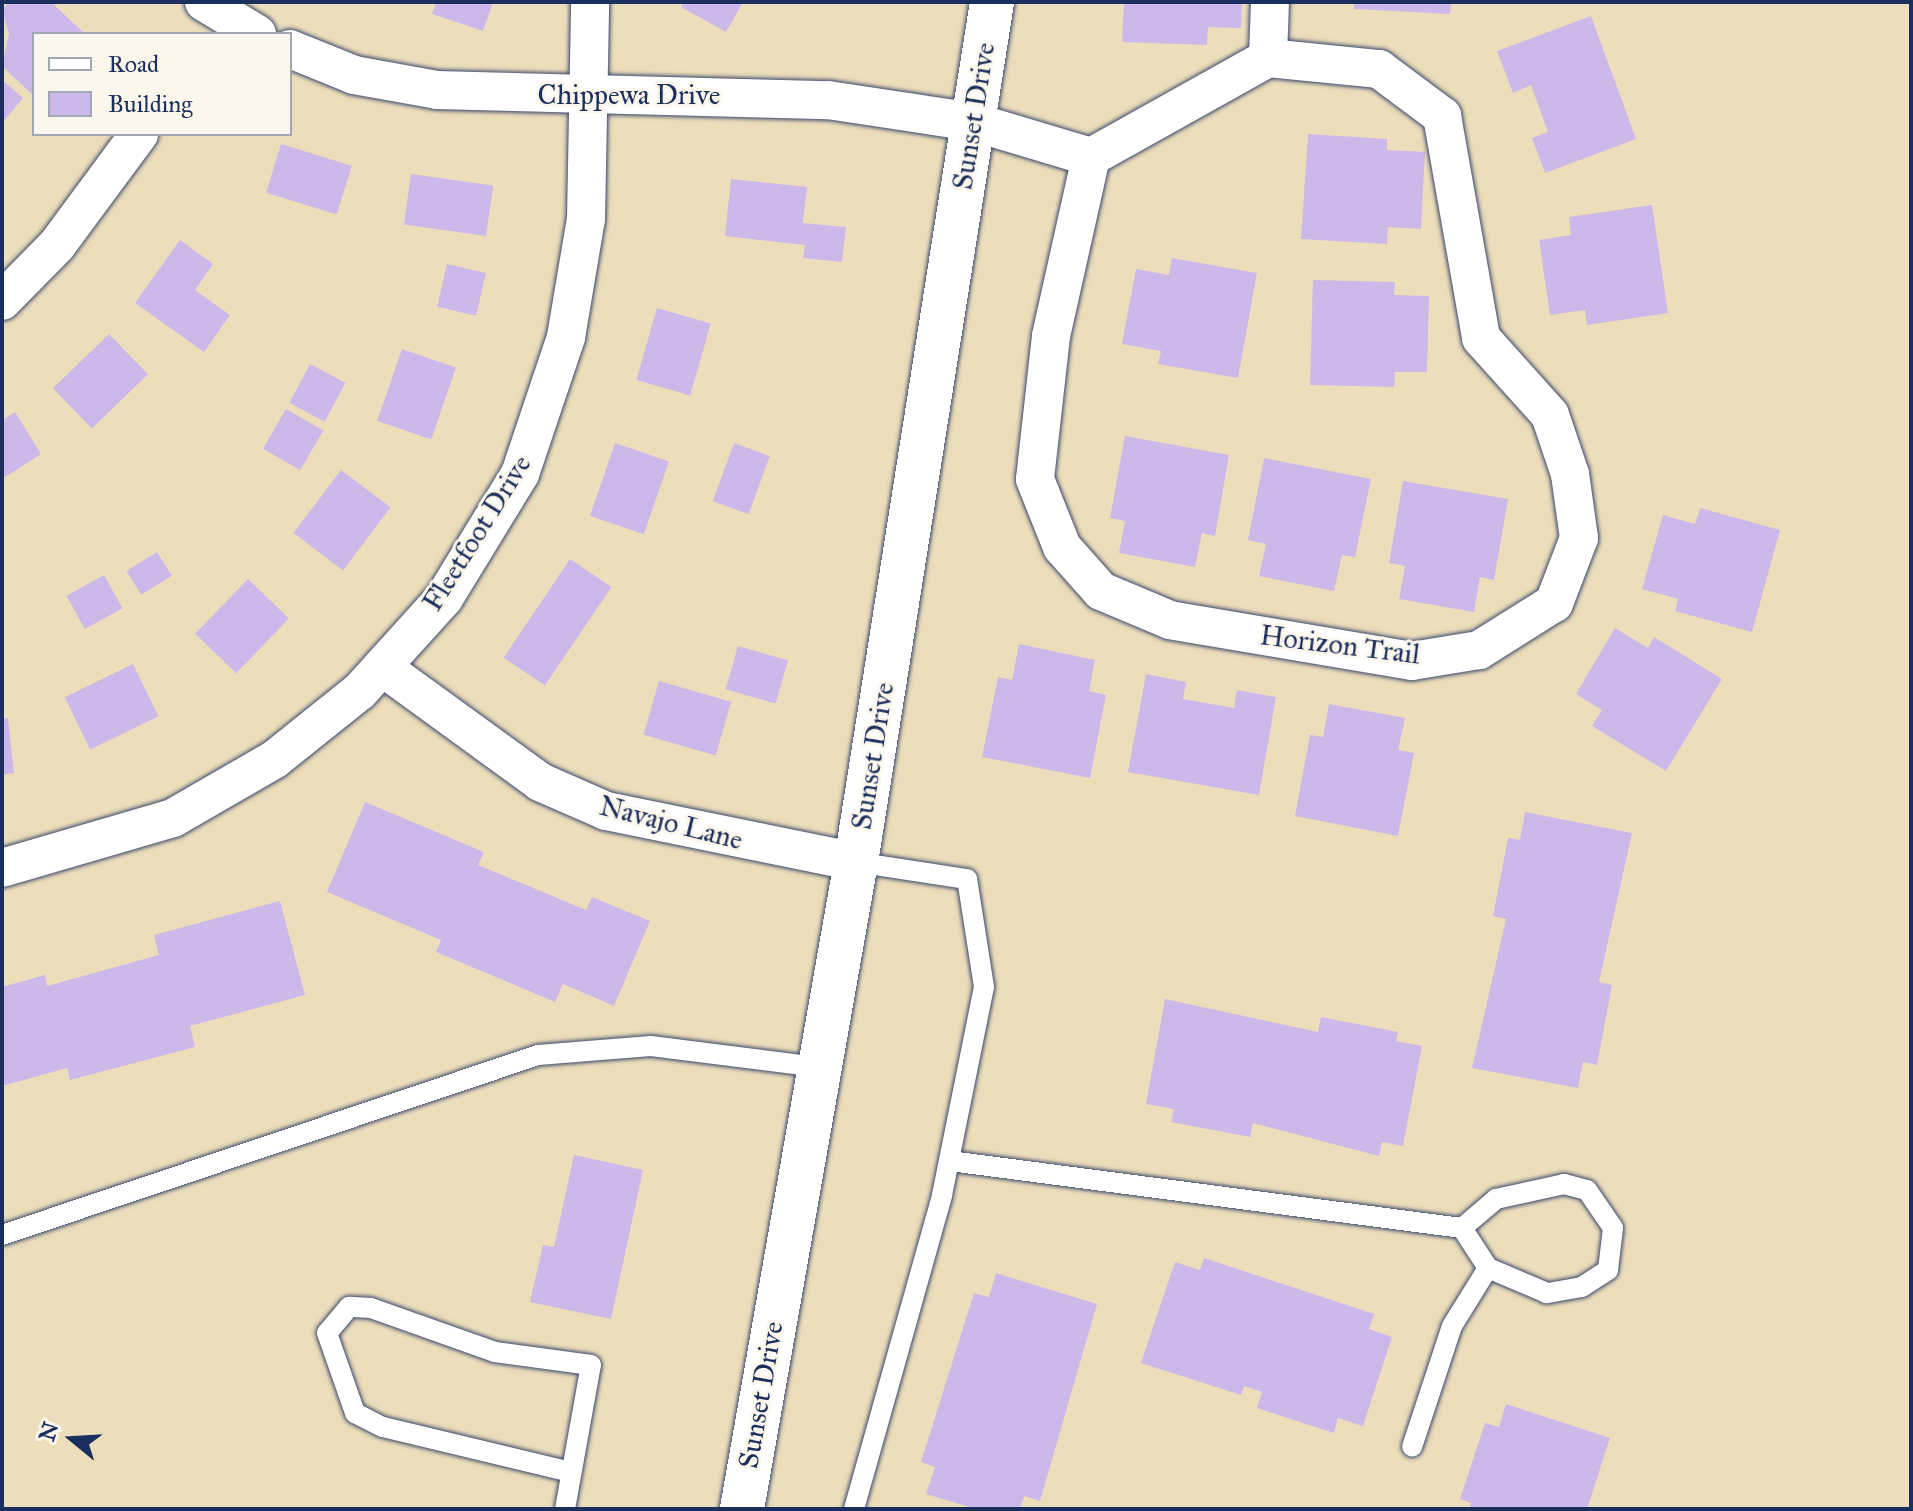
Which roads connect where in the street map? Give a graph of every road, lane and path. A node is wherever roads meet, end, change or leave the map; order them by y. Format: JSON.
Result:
{"nodes":[{"id":1,"x":590,"y":2,"type":"edge"},
{"id":2,"x":992,"y":2,"type":"edge"},
{"id":3,"x":1270,"y":2,"type":"edge"},
{"id":4,"x":206,"y":15,"type":"edge"},
{"id":5,"x":252,"y":32,"type":"edge"},
{"id":6,"x":292,"y":50,"type":"edge"},
{"id":7,"x":1268,"y":58,"type":"junction"},
{"id":8,"x":588,"y":97,"type":"junction"},
{"id":9,"x":974,"y":122,"type":"junction"},
{"id":10,"x":138,"y":136,"type":"edge"},
{"id":11,"x":1091,"y":157,"type":"junction"},
{"id":12,"x":2,"y":301,"type":"edge"},
{"id":13,"x":382,"y":667,"type":"junction"},
{"id":14,"x":856,"y":862,"type":"junction"},
{"id":15,"x":2,"y":868,"type":"edge"},
{"id":16,"x":817,"y":1067,"type":"junction"},
{"id":17,"x":950,"y":1161,"type":"junction"},
{"id":18,"x":1462,"y":1228,"type":"junction"},
{"id":19,"x":2,"y":1235,"type":"edge"},
{"id":20,"x":1488,"y":1268,"type":"junction"},
{"id":21,"x":1412,"y":1447,"type":"dead end"},
{"id":22,"x":570,"y":1472,"type":"junction"},
{"id":23,"x":565,"y":1509,"type":"edge"},
{"id":24,"x":742,"y":1509,"type":"edge"},
{"id":25,"x":854,"y":1509,"type":"edge"}],
"edges":[{"from":1,"to":8,"type":"street","name":"Fleetfoot Drive"},
{"from":2,"to":9,"type":"street","name":"Sunset Drive"},
{"from":3,"to":7,"type":"street"},
{"from":4,"to":5,"type":"street"},
{"from":6,"to":8,"type":"street","name":"Chippewa Drive"},
{"from":7,"to":11,"type":"street"},
{"from":7,"to":11,"type":"street","name":"Horizon Trail"},
{"from":8,"to":9,"type":"street","name":"Chippewa Drive"},
{"from":8,"to":13,"type":"street","name":"Fleetfoot Drive"},
{"from":9,"to":11,"type":"street"},
{"from":9,"to":14,"type":"street","name":"Sunset Drive"},
{"from":10,"to":12,"type":"street"},
{"from":13,"to":14,"type":"street","name":"Navajo Lane"},
{"from":13,"to":15,"type":"street","name":"Fleetfoot Drive"},
{"from":14,"to":16,"type":"street","name":"Sunset Drive"},
{"from":14,"to":17,"type":"lane"},
{"from":16,"to":19,"type":"lane"},
{"from":16,"to":24,"type":"street","name":"Sunset Drive"},
{"from":17,"to":18,"type":"lane"},
{"from":17,"to":25,"type":"lane"},
{"from":18,"to":20,"type":"lane"},
{"from":18,"to":20,"type":"lane"},
{"from":20,"to":21,"type":"lane"},
{"from":22,"to":22,"type":"lane"},
{"from":22,"to":23,"type":"lane"}]}
